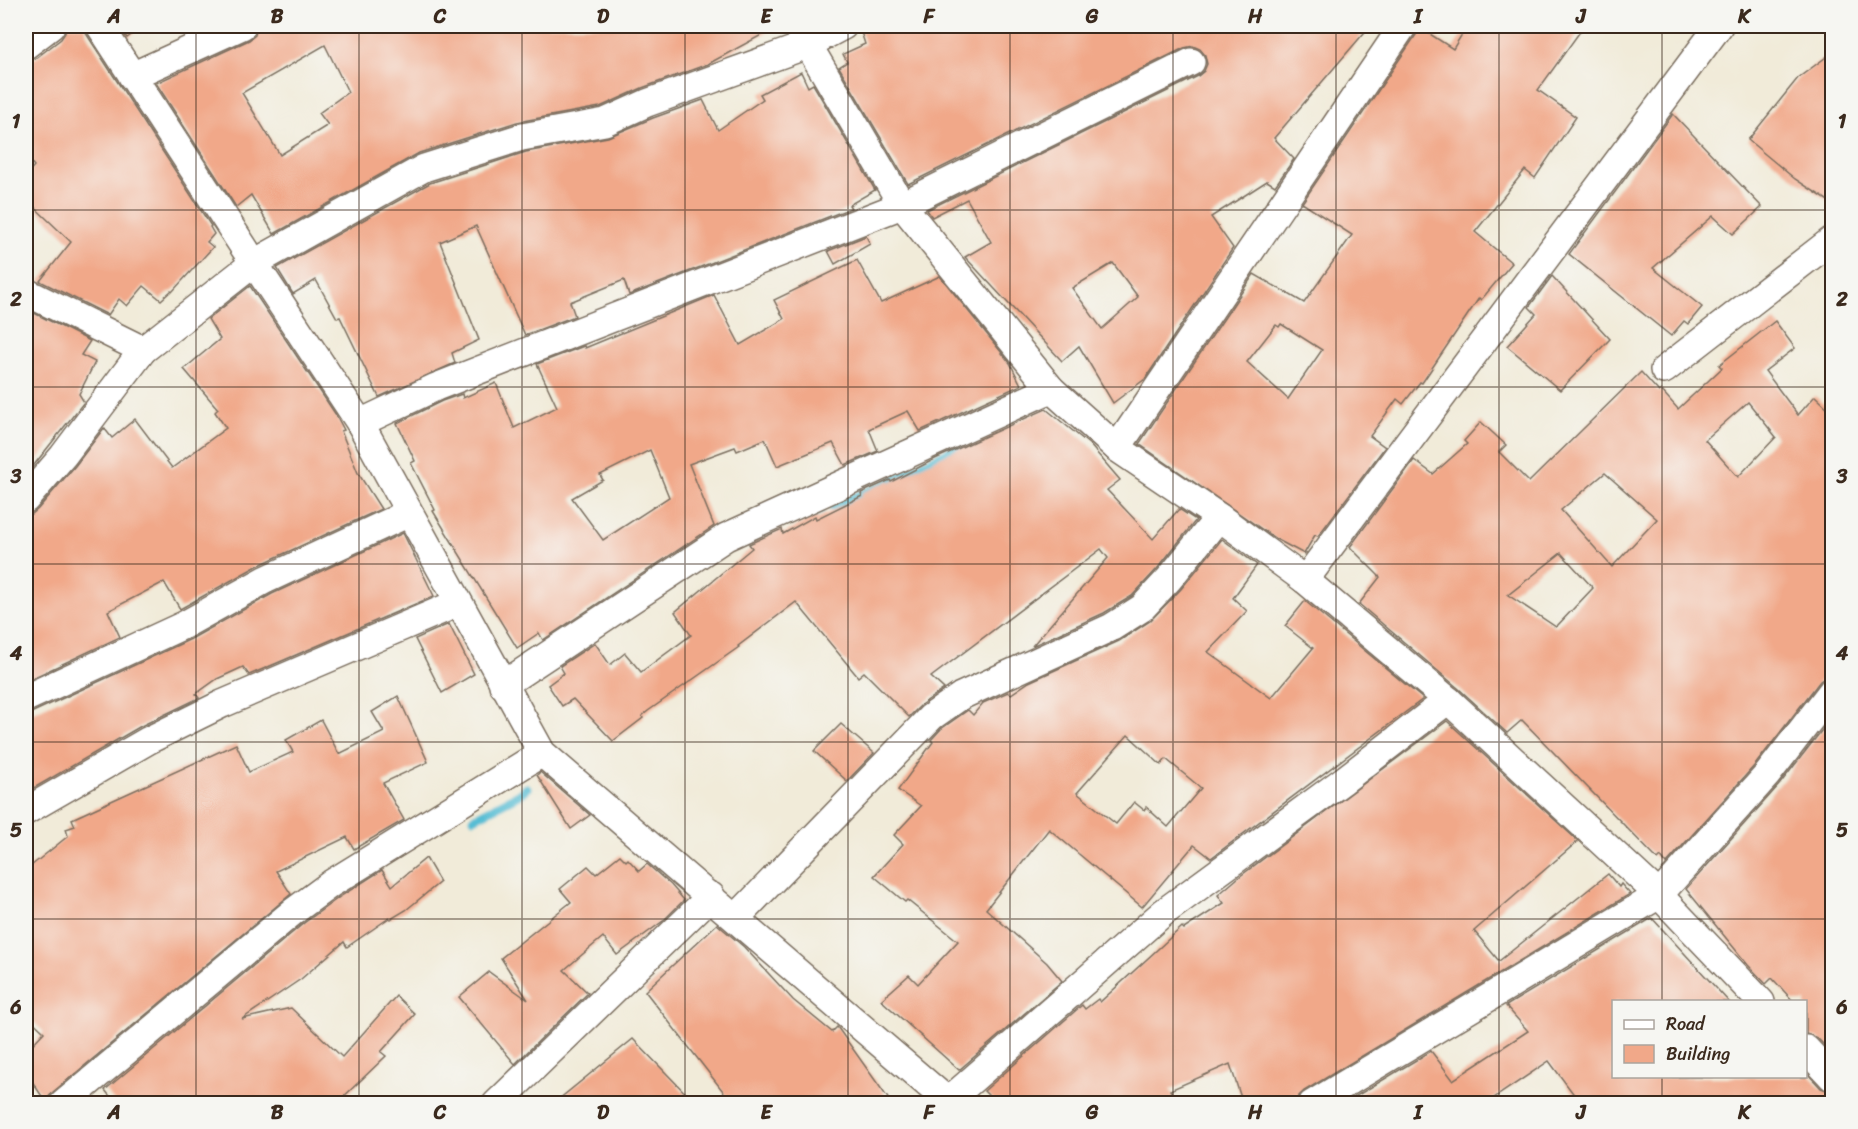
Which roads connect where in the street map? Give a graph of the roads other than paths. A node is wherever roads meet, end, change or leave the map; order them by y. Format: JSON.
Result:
{"nodes":[{"id":1,"x":51,"y":26,"type":"edge"},
{"id":2,"x":100,"y":26,"type":"edge"},
{"id":3,"x":242,"y":26,"type":"edge"},
{"id":4,"x":843,"y":26,"type":"edge"},
{"id":5,"x":1402,"y":26,"type":"edge"},
{"id":6,"x":1719,"y":26,"type":"edge"},
{"id":7,"x":802,"y":35,"type":"edge"},
{"id":8,"x":26,"y":45,"type":"edge"},
{"id":9,"x":1191,"y":62,"type":"dead end"},
{"id":10,"x":132,"y":76,"type":"junction"},
{"id":11,"x":902,"y":205,"type":"junction"},
{"id":12,"x":1833,"y":240,"type":"edge"},
{"id":13,"x":254,"y":263,"type":"junction"},
{"id":14,"x":26,"y":292,"type":"edge"},
{"id":15,"x":143,"y":350,"type":"junction"},
{"id":16,"x":1664,"y":370,"type":"dead end"},
{"id":17,"x":1052,"y":389,"type":"junction"},
{"id":18,"x":360,"y":423,"type":"junction"},
{"id":19,"x":1117,"y":448,"type":"junction"},
{"id":20,"x":26,"y":499,"type":"edge"},
{"id":21,"x":409,"y":513,"type":"junction"},
{"id":22,"x":1219,"y":517,"type":"junction"},
{"id":23,"x":1305,"y":580,"type":"junction"},
{"id":24,"x":458,"y":603,"type":"junction"},
{"id":25,"x":503,"y":685,"type":"junction"},
{"id":26,"x":1833,"y":691,"type":"edge"},
{"id":27,"x":26,"y":698,"type":"edge"},
{"id":28,"x":1448,"y":700,"type":"junction"},
{"id":29,"x":542,"y":753,"type":"junction"},
{"id":30,"x":26,"y":811,"type":"edge"},
{"id":31,"x":1659,"y":895,"type":"junction"},
{"id":32,"x":711,"y":896,"type":"junction"},
{"id":33,"x":736,"y":918,"type":"junction"},
{"id":34,"x":1759,"y":1000,"type":"edge"},
{"id":35,"x":1807,"y":1049,"type":"edge"},
{"id":36,"x":1833,"y":1077,"type":"edge"},
{"id":37,"x":950,"y":1102,"type":"edge"},
{"id":38,"x":63,"y":1104,"type":"edge"},
{"id":39,"x":496,"y":1104,"type":"edge"},
{"id":40,"x":1312,"y":1104,"type":"edge"}],
"edges":[{"from":1,"to":8,"type":"street"},
{"from":2,"to":10,"type":"street"},
{"from":3,"to":10,"type":"street"},
{"from":4,"to":7,"type":"street"},
{"from":5,"to":19,"type":"street"},
{"from":6,"to":23,"type":"street"},
{"from":7,"to":11,"type":"street"},
{"from":7,"to":13,"type":"street"},
{"from":9,"to":11,"type":"street"},
{"from":10,"to":13,"type":"street"},
{"from":11,"to":17,"type":"street"},
{"from":11,"to":18,"type":"street"},
{"from":12,"to":16,"type":"street"},
{"from":13,"to":15,"type":"street"},
{"from":13,"to":18,"type":"street"},
{"from":14,"to":15,"type":"street"},
{"from":15,"to":20,"type":"street"},
{"from":17,"to":19,"type":"street"},
{"from":17,"to":25,"type":"street"},
{"from":18,"to":21,"type":"street"},
{"from":19,"to":22,"type":"street"},
{"from":21,"to":24,"type":"street"},
{"from":21,"to":27,"type":"street"},
{"from":22,"to":23,"type":"street"},
{"from":22,"to":33,"type":"street"},
{"from":23,"to":28,"type":"street"},
{"from":24,"to":25,"type":"street"},
{"from":24,"to":30,"type":"street"},
{"from":25,"to":29,"type":"street"},
{"from":26,"to":31,"type":"street"},
{"from":28,"to":31,"type":"street"},
{"from":28,"to":37,"type":"street"},
{"from":29,"to":32,"type":"street"},
{"from":29,"to":38,"type":"street"},
{"from":31,"to":34,"type":"street"},
{"from":31,"to":40,"type":"street"},
{"from":32,"to":33,"type":"street"},
{"from":32,"to":39,"type":"street"},
{"from":33,"to":37,"type":"street"},
{"from":35,"to":36,"type":"street"}]}
